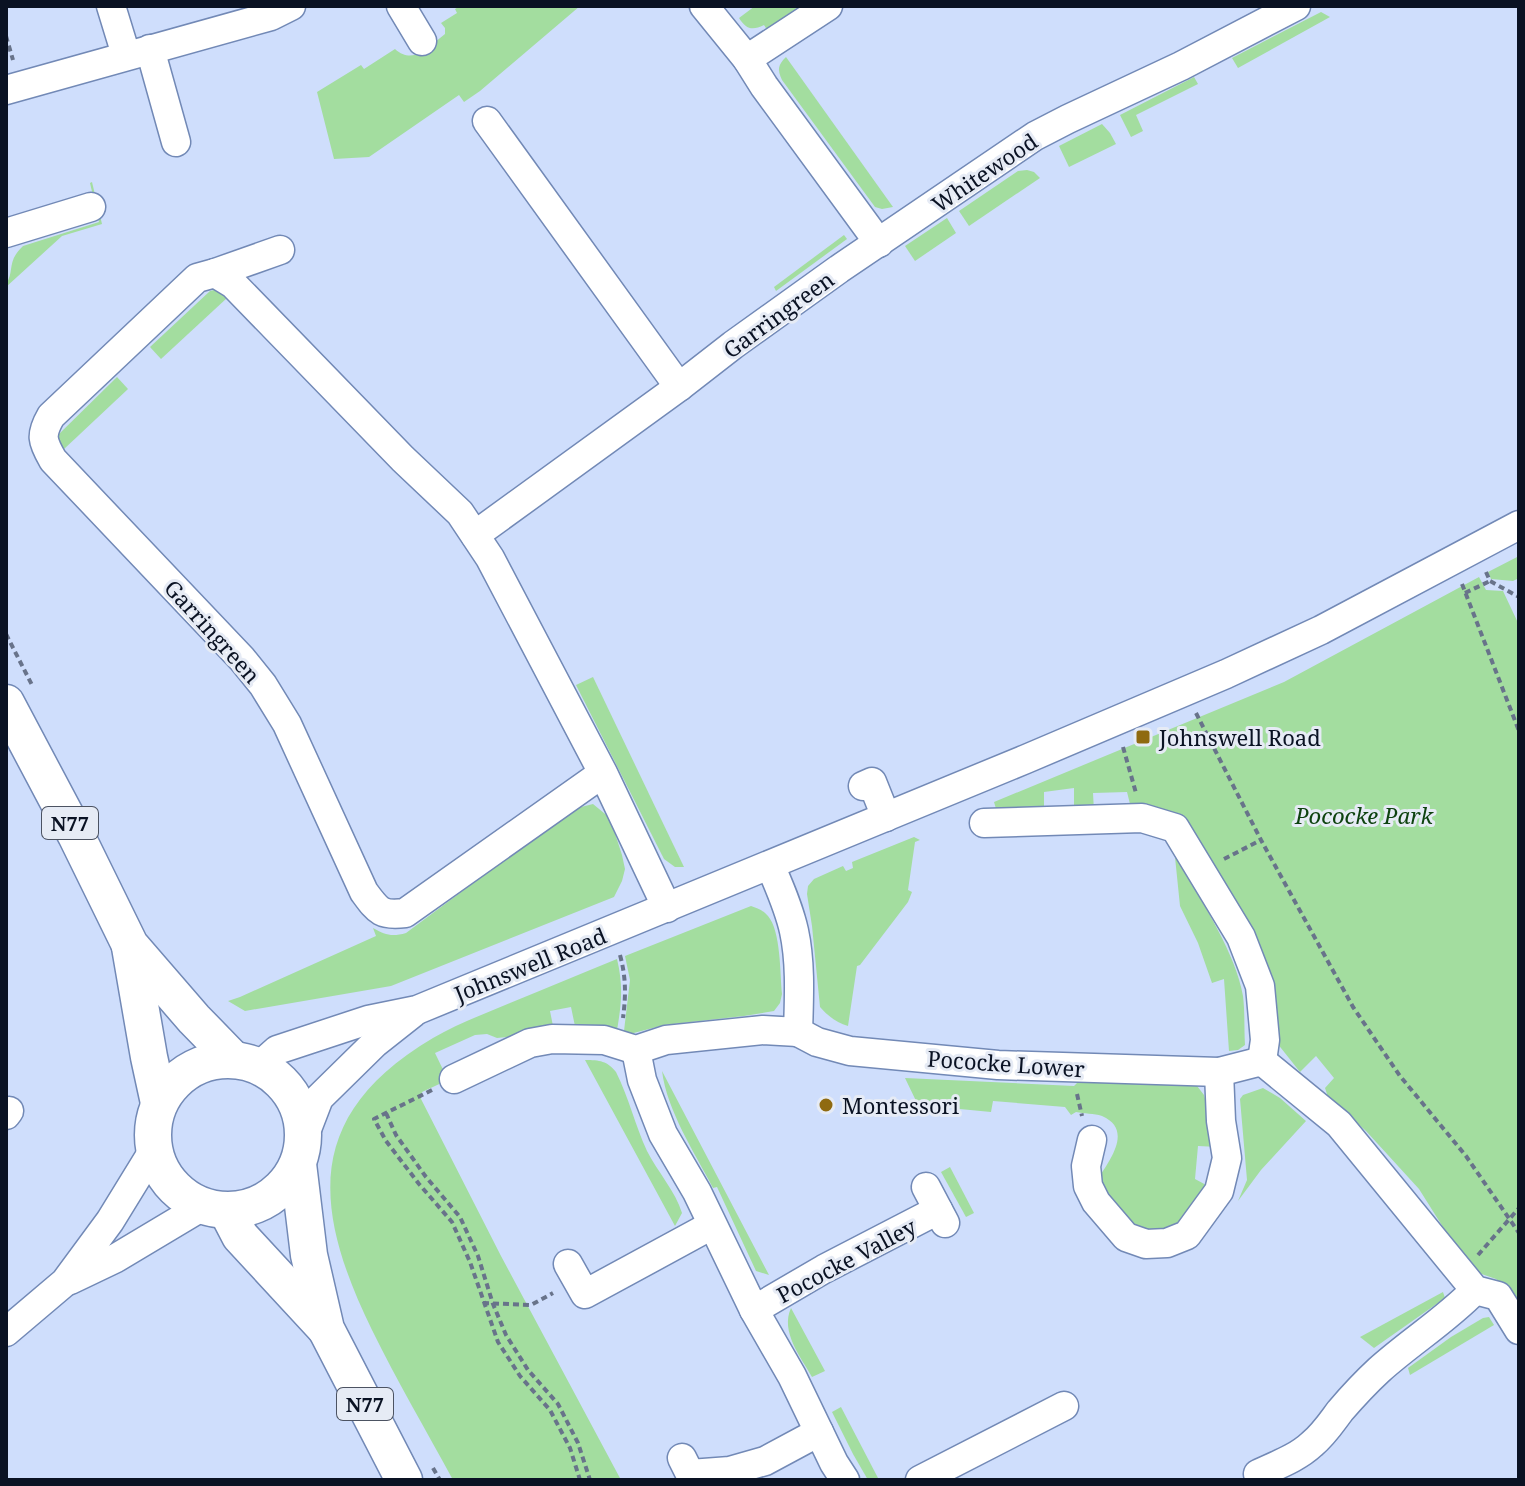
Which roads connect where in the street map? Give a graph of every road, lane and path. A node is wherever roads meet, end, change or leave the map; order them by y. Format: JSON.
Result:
{"nodes":[{"id":1,"x":111,"y":6,"type":"edge"},
{"id":2,"x":291,"y":6,"type":"edge"},
{"id":3,"x":401,"y":6,"type":"edge"},
{"id":4,"x":704,"y":6,"type":"edge"},
{"id":5,"x":828,"y":6,"type":"edge"},
{"id":6,"x":1296,"y":6,"type":"edge"},
{"id":7,"x":6,"y":36,"type":"edge"},
{"id":8,"x":422,"y":41,"type":"dead end"},
{"id":9,"x":11,"y":52,"type":"dead end"},
{"id":10,"x":138,"y":52,"type":"junction"},
{"id":11,"x":747,"y":59,"type":"junction"},
{"id":12,"x":6,"y":90,"type":"edge"},
{"id":13,"x":487,"y":121,"type":"dead end"},
{"id":14,"x":176,"y":142,"type":"dead end"},
{"id":15,"x":91,"y":207,"type":"dead end"},
{"id":16,"x":6,"y":233,"type":"edge"},
{"id":17,"x":879,"y":243,"type":"junction"},
{"id":18,"x":280,"y":250,"type":"dead end"},
{"id":19,"x":215,"y":273,"type":"junction"},
{"id":20,"x":679,"y":387,"type":"junction"},
{"id":21,"x":1519,"y":525,"type":"edge"},
{"id":22,"x":475,"y":535,"type":"junction"},
{"id":23,"x":1485,"y":570,"type":"dead end"},
{"id":24,"x":1490,"y":581,"type":"junction"},
{"id":25,"x":1465,"y":593,"type":"dead end"},
{"id":26,"x":1519,"y":597,"type":"edge"},
{"id":27,"x":1471,"y":610,"type":"dead end"},
{"id":28,"x":6,"y":634,"type":"edge"},
{"id":29,"x":20,"y":696,"type":"edge"},
{"id":30,"x":1192,"y":706,"type":"dead end"},
{"id":31,"x":1116,"y":722,"type":"junction"},
{"id":32,"x":1519,"y":731,"type":"edge"},
{"id":33,"x":603,"y":773,"type":"junction"},
{"id":34,"x":863,"y":786,"type":"dead end"},
{"id":35,"x":886,"y":817,"type":"junction"},
{"id":36,"x":1142,"y":818,"type":"junction"},
{"id":37,"x":984,"y":823,"type":"dead end"},
{"id":38,"x":1261,"y":840,"type":"junction"},
{"id":39,"x":1222,"y":861,"type":"dead end"},
{"id":40,"x":770,"y":865,"type":"junction"},
{"id":41,"x":667,"y":908,"type":"junction"},
{"id":42,"x":611,"y":930,"type":"junction"},
{"id":43,"x":130,"y":945,"type":"junction"},
{"id":44,"x":417,"y":1010,"type":"junction"},
{"id":45,"x":622,"y":1022,"type":"dead end"},
{"id":46,"x":798,"y":1032,"type":"junction"},
{"id":47,"x":636,"y":1050,"type":"junction"},
{"id":48,"x":1262,"y":1061,"type":"junction"},
{"id":49,"x":245,"y":1062,"type":"junction"},
{"id":50,"x":1074,"y":1067,"type":"junction"},
{"id":51,"x":1219,"y":1072,"type":"junction"},
{"id":52,"x":446,"y":1083,"type":"joint"},
{"id":53,"x":159,"y":1103,"type":"junction"},
{"id":54,"x":386,"y":1113,"type":"junction"},
{"id":55,"x":1092,"y":1140,"type":"joint"},
{"id":56,"x":301,"y":1150,"type":"junction"},
{"id":57,"x":153,"y":1151,"type":"junction"},
{"id":58,"x":937,"y":1207,"type":"dead end"},
{"id":59,"x":1519,"y":1208,"type":"edge"},
{"id":60,"x":215,"y":1209,"type":"junction"},
{"id":61,"x":1510,"y":1220,"type":"junction"},
{"id":62,"x":712,"y":1225,"type":"junction"},
{"id":63,"x":1519,"y":1233,"type":"edge"},
{"id":64,"x":1473,"y":1261,"type":"dead end"},
{"id":65,"x":568,"y":1264,"type":"dead end"},
{"id":66,"x":65,"y":1282,"type":"junction"},
{"id":67,"x":1475,"y":1290,"type":"junction"},
{"id":68,"x":554,"y":1293,"type":"dead end"},
{"id":69,"x":483,"y":1303,"type":"junction"},
{"id":70,"x":493,"y":1304,"type":"junction"},
{"id":71,"x":754,"y":1310,"type":"junction"},
{"id":72,"x":326,"y":1329,"type":"junction"},
{"id":73,"x":1519,"y":1330,"type":"edge"},
{"id":74,"x":6,"y":1332,"type":"edge"},
{"id":75,"x":1056,"y":1419,"type":"dead end"},
{"id":76,"x":819,"y":1432,"type":"junction"},
{"id":77,"x":682,"y":1458,"type":"dead end"},
{"id":78,"x":419,"y":1474,"type":"edge"},
{"id":79,"x":1258,"y":1474,"type":"dead end"},
{"id":80,"x":440,"y":1480,"type":"edge"},
{"id":81,"x":580,"y":1480,"type":"edge"},
{"id":82,"x":590,"y":1480,"type":"edge"},
{"id":83,"x":845,"y":1480,"type":"edge"},
{"id":84,"x":920,"y":1480,"type":"edge"}],
"edges":[{"from":1,"to":10,"type":"street"},
{"from":2,"to":10,"type":"street"},
{"from":3,"to":8,"type":"street"},
{"from":4,"to":11,"type":"street"},
{"from":5,"to":11,"type":"street"},
{"from":6,"to":17,"type":"street","name":"Whitewood"},
{"from":7,"to":9,"type":"path"},
{"from":10,"to":12,"type":"street"},
{"from":10,"to":14,"type":"street"},
{"from":11,"to":17,"type":"street"},
{"from":13,"to":20,"type":"street"},
{"from":15,"to":16,"type":"street"},
{"from":17,"to":20,"type":"street","name":"Garringreen"},
{"from":18,"to":19,"type":"street","name":"Garringreen"},
{"from":19,"to":22,"type":"street"},
{"from":19,"to":33,"type":"street","name":"Garringreen"},
{"from":20,"to":22,"type":"street","name":"Garringreen"},
{"from":21,"to":31,"type":"street","name":"Johnswell Road"},
{"from":22,"to":33,"type":"street"},
{"from":23,"to":24,"type":"path"},
{"from":24,"to":25,"type":"path"},
{"from":24,"to":26,"type":"path"},
{"from":27,"to":32,"type":"path"},
{"from":28,"to":29,"type":"path"},
{"from":29,"to":43,"type":"main road","number":"N77"},
{"from":30,"to":38,"type":"path"},
{"from":31,"to":35,"type":"street","name":"Johnswell Road"},
{"from":31,"to":36,"type":"path"},
{"from":33,"to":41,"type":"street"},
{"from":34,"to":35,"type":"street"},
{"from":35,"to":40,"type":"street","name":"Johnswell Road"},
{"from":36,"to":37,"type":"street"},
{"from":36,"to":48,"type":"street"},
{"from":38,"to":39,"type":"path"},
{"from":38,"to":61,"type":"path"},
{"from":40,"to":41,"type":"street","name":"Johnswell Road"},
{"from":40,"to":46,"type":"street"},
{"from":41,"to":42,"type":"street","name":"Johnswell Road"},
{"from":42,"to":44,"type":"street","name":"Johnswell Road"},
{"from":42,"to":45,"type":"path"},
{"from":43,"to":49,"type":"main road","number":"N77"},
{"from":43,"to":53,"type":"main road","number":"N77"},
{"from":44,"to":49,"type":"street","name":"Johnswell Road"},
{"from":44,"to":56,"type":"street","name":"Johnswell Road"},
{"from":46,"to":47,"type":"street"},
{"from":46,"to":50,"type":"street","name":"Pococke Lower"},
{"from":47,"to":52,"type":"street"},
{"from":47,"to":62,"type":"street","name":"Pococke Valley"},
{"from":48,"to":51,"type":"street","name":"Pococke Lower"},
{"from":48,"to":67,"type":"street"},
{"from":49,"to":53,"type":"main road"},
{"from":49,"to":56,"type":"main road","number":"N77"},
{"from":50,"to":51,"type":"street","name":"Pococke Lower"},
{"from":50,"to":55,"type":"path"},
{"from":51,"to":55,"type":"street"},
{"from":52,"to":54,"type":"path"},
{"from":53,"to":57,"type":"main road","number":"N77"},
{"from":54,"to":69,"type":"path"},
{"from":54,"to":70,"type":"path"},
{"from":56,"to":60,"type":"main road"},
{"from":56,"to":72,"type":"main road","number":"N77"},
{"from":57,"to":60,"type":"main road","number":"N77"},
{"from":57,"to":66,"type":"street"},
{"from":58,"to":71,"type":"street","name":"Pococke Valley"},
{"from":59,"to":61,"type":"path"},
{"from":60,"to":66,"type":"street"},
{"from":60,"to":72,"type":"main road","number":"N77"},
{"from":61,"to":63,"type":"path"},
{"from":61,"to":64,"type":"path"},
{"from":62,"to":65,"type":"street"},
{"from":62,"to":71,"type":"street","name":"Pococke Valley"},
{"from":66,"to":74,"type":"street"},
{"from":67,"to":73,"type":"street"},
{"from":67,"to":79,"type":"street"},
{"from":68,"to":70,"type":"path"},
{"from":69,"to":70,"type":"path"},
{"from":69,"to":81,"type":"path"},
{"from":70,"to":82,"type":"path"},
{"from":71,"to":76,"type":"street","name":"Pococke Valley"},
{"from":72,"to":78,"type":"main road","number":"N77"},
{"from":75,"to":84,"type":"street"},
{"from":76,"to":77,"type":"street"},
{"from":76,"to":83,"type":"street","name":"Pococke Valley"},
{"from":78,"to":80,"type":"path"}]}
